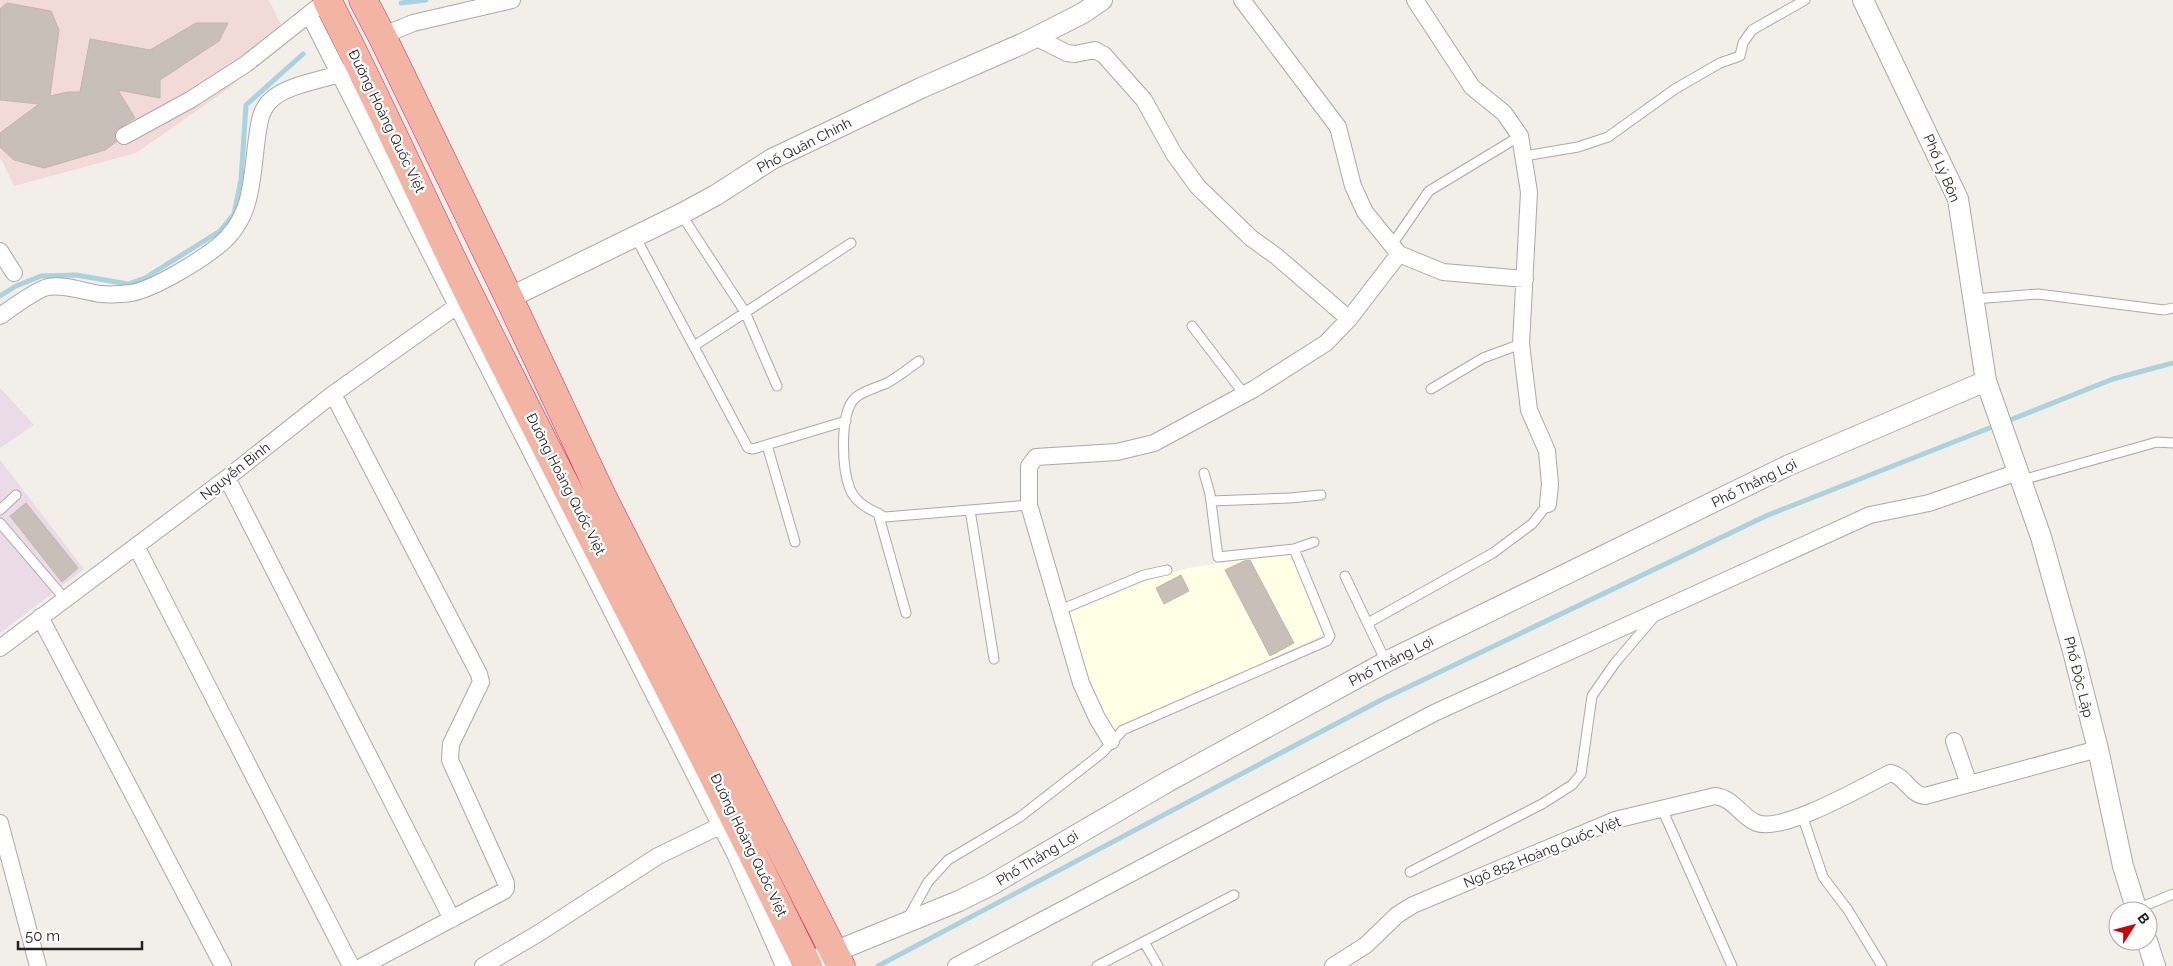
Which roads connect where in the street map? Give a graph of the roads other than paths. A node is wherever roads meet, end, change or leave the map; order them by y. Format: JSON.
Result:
{"nodes":[{"id":1,"x":362,"y":0,"type":"edge"},
{"id":2,"x":512,"y":0,"type":"edge"},
{"id":3,"x":1102,"y":0,"type":"edge"},
{"id":4,"x":1242,"y":0,"type":"edge"},
{"id":5,"x":1805,"y":0,"type":"edge"},
{"id":6,"x":1863,"y":0,"type":"edge"},
{"id":7,"x":1421,"y":2,"type":"edge"},
{"id":8,"x":321,"y":5,"type":"edge"},
{"id":9,"x":382,"y":36,"type":"junction"},
{"id":10,"x":1034,"y":37,"type":"junction"},
{"id":11,"x":350,"y":70,"type":"junction"},
{"id":12,"x":124,"y":136,"type":"dead end"},
{"id":13,"x":1520,"y":136,"type":"junction"},
{"id":14,"x":1524,"y":156,"type":"junction"},
{"id":15,"x":681,"y":214,"type":"junction"},
{"id":16,"x":636,"y":238,"type":"junction"},
{"id":17,"x":851,"y":243,"type":"dead end"},
{"id":18,"x":1395,"y":250,"type":"junction"},
{"id":19,"x":0,"y":251,"type":"edge"},
{"id":20,"x":14,"y":273,"type":"dead end"},
{"id":21,"x":1525,"y":280,"type":"junction"},
{"id":22,"x":509,"y":298,"type":"junction"},
{"id":23,"x":1974,"y":299,"type":"junction"},
{"id":24,"x":463,"y":301,"type":"junction"},
{"id":25,"x":2173,"y":308,"type":"edge"},
{"id":26,"x":745,"y":312,"type":"junction"},
{"id":27,"x":0,"y":316,"type":"edge"},
{"id":28,"x":1349,"y":319,"type":"junction"},
{"id":29,"x":1192,"y":326,"type":"dead end"},
{"id":30,"x":1521,"y":344,"type":"junction"},
{"id":31,"x":694,"y":346,"type":"junction"},
{"id":32,"x":919,"y":361,"type":"dead end"},
{"id":33,"x":1986,"y":381,"type":"junction"},
{"id":34,"x":777,"y":386,"type":"dead end"},
{"id":35,"x":1431,"y":389,"type":"dead end"},
{"id":36,"x":333,"y":394,"type":"junction"},
{"id":37,"x":1244,"y":394,"type":"junction"},
{"id":38,"x":846,"y":421,"type":"junction"},
{"id":39,"x":2173,"y":443,"type":"edge"},
{"id":40,"x":767,"y":445,"type":"junction"},
{"id":41,"x":2009,"y":447,"type":"joint"},
{"id":42,"x":1204,"y":473,"type":"dead end"},
{"id":43,"x":2020,"y":476,"type":"junction"},
{"id":44,"x":227,"y":478,"type":"junction"},
{"id":45,"x":16,"y":494,"type":"dead end"},
{"id":46,"x":1321,"y":495,"type":"dead end"},
{"id":47,"x":1211,"y":501,"type":"junction"},
{"id":48,"x":1548,"y":504,"type":"joint"},
{"id":49,"x":1029,"y":505,"type":"junction"},
{"id":50,"x":0,"y":510,"type":"edge"},
{"id":51,"x":970,"y":510,"type":"junction"},
{"id":52,"x":878,"y":513,"type":"junction"},
{"id":53,"x":0,"y":523,"type":"edge"},
{"id":54,"x":795,"y":542,"type":"dead end"},
{"id":55,"x":1314,"y":542,"type":"dead end"},
{"id":56,"x":136,"y":546,"type":"junction"},
{"id":57,"x":1294,"y":548,"type":"junction"},
{"id":58,"x":1167,"y":570,"type":"dead end"},
{"id":59,"x":1345,"y":576,"type":"dead end"},
{"id":60,"x":65,"y":599,"type":"junction"},
{"id":61,"x":1662,"y":608,"type":"junction"},
{"id":62,"x":1060,"y":610,"type":"junction"},
{"id":63,"x":906,"y":613,"type":"dead end"},
{"id":64,"x":40,"y":617,"type":"junction"},
{"id":65,"x":1368,"y":623,"type":"junction"},
{"id":66,"x":0,"y":648,"type":"edge"},
{"id":67,"x":994,"y":659,"type":"dead end"},
{"id":68,"x":1386,"y":662,"type":"junction"},
{"id":69,"x":1112,"y":741,"type":"junction"},
{"id":70,"x":1954,"y":741,"type":"dead end"},
{"id":71,"x":2098,"y":749,"type":"junction"},
{"id":72,"x":1969,"y":784,"type":"junction"},
{"id":73,"x":1662,"y":809,"type":"junction"},
{"id":74,"x":1802,"y":815,"type":"junction"},
{"id":75,"x":728,"y":822,"type":"junction"},
{"id":76,"x":0,"y":823,"type":"edge"},
{"id":77,"x":1410,"y":872,"type":"dead end"},
{"id":78,"x":2173,"y":894,"type":"edge"},
{"id":79,"x":1234,"y":895,"type":"dead end"},
{"id":80,"x":2134,"y":901,"type":"edge"},
{"id":81,"x":2157,"y":901,"type":"edge"},
{"id":82,"x":452,"y":919,"type":"junction"},
{"id":83,"x":905,"y":922,"type":"junction"},
{"id":84,"x":1144,"y":942,"type":"junction"},
{"id":85,"x":2150,"y":951,"type":"edge"},
{"id":86,"x":837,"y":959,"type":"edge"},
{"id":87,"x":801,"y":965,"type":"edge"},
{"id":88,"x":38,"y":966,"type":"edge"},
{"id":89,"x":223,"y":966,"type":"edge"},
{"id":90,"x":351,"y":966,"type":"edge"},
{"id":91,"x":363,"y":966,"type":"edge"},
{"id":92,"x":482,"y":966,"type":"edge"},
{"id":93,"x":956,"y":966,"type":"edge"},
{"id":94,"x":1097,"y":966,"type":"edge"},
{"id":95,"x":1158,"y":966,"type":"edge"},
{"id":96,"x":1333,"y":966,"type":"edge"},
{"id":97,"x":1732,"y":966,"type":"edge"},
{"id":98,"x":1882,"y":966,"type":"edge"},
{"id":99,"x":2154,"y":966,"type":"edge"}],
"edges":[{"from":1,"to":9,"type":"highway","name":"Đường Hoàng Quốc Việt"},
{"from":2,"to":9,"type":"street"},
{"from":3,"to":10,"type":"street","name":"Phố Quân Chính"},
{"from":4,"to":18,"type":"street"},
{"from":5,"to":14,"type":"lane"},
{"from":6,"to":23,"type":"street","name":"Phố Lý Bôn"},
{"from":7,"to":13,"type":"street"},
{"from":8,"to":11,"type":"highway","name":"Đường Hoàng Quốc Việt"},
{"from":8,"to":12,"type":"street"},
{"from":9,"to":22,"type":"highway","name":"Đường Hoàng Quốc Việt"},
{"from":10,"to":15,"type":"street","name":"Phố Quân Chính"},
{"from":10,"to":28,"type":"street"},
{"from":11,"to":24,"type":"highway","name":"Đường Hoàng Quốc Việt"},
{"from":11,"to":27,"type":"street"},
{"from":13,"to":14,"type":"street"},
{"from":13,"to":18,"type":"lane"},
{"from":14,"to":21,"type":"street"},
{"from":15,"to":16,"type":"street","name":"Phố Quân Chính"},
{"from":15,"to":26,"type":"lane"},
{"from":16,"to":22,"type":"street","name":"Phố Quân Chính"},
{"from":16,"to":31,"type":"lane"},
{"from":17,"to":26,"type":"lane"},
{"from":18,"to":21,"type":"street"},
{"from":18,"to":28,"type":"street"},
{"from":19,"to":20,"type":"street"},
{"from":21,"to":30,"type":"street"},
{"from":22,"to":86,"type":"highway","name":"Đường Hoàng Quốc Việt"},
{"from":23,"to":25,"type":"lane"},
{"from":23,"to":33,"type":"street","name":"Phố Lý Bôn"},
{"from":24,"to":36,"type":"street","name":"Nguyễn Bình"},
{"from":24,"to":75,"type":"highway","name":"Đường Hoàng Quốc Việt"},
{"from":26,"to":31,"type":"lane"},
{"from":26,"to":34,"type":"lane"},
{"from":28,"to":37,"type":"street"},
{"from":29,"to":37,"type":"lane"},
{"from":30,"to":35,"type":"lane"},
{"from":30,"to":48,"type":"street"},
{"from":31,"to":40,"type":"lane"},
{"from":32,"to":38,"type":"lane"},
{"from":33,"to":41,"type":"street","name":"Phố Lý Bôn"},
{"from":33,"to":68,"type":"street","name":"Phố Thắng Lợi"},
{"from":36,"to":44,"type":"street","name":"Nguyễn Bình"},
{"from":36,"to":82,"type":"street"},
{"from":37,"to":49,"type":"street"},
{"from":38,"to":40,"type":"lane"},
{"from":38,"to":52,"type":"lane"},
{"from":39,"to":43,"type":"lane"},
{"from":40,"to":54,"type":"lane"},
{"from":41,"to":43,"type":"street","name":"Phố Độc Lập"},
{"from":42,"to":47,"type":"lane"},
{"from":43,"to":61,"type":"street"},
{"from":43,"to":71,"type":"street","name":"Phố Độc Lập"},
{"from":44,"to":56,"type":"street","name":"Nguyễn Bình"},
{"from":44,"to":82,"type":"street"},
{"from":45,"to":50,"type":"lane"},
{"from":46,"to":47,"type":"lane"},
{"from":47,"to":57,"type":"lane"},
{"from":48,"to":65,"type":"lane"},
{"from":49,"to":51,"type":"lane"},
{"from":49,"to":62,"type":"street"},
{"from":51,"to":52,"type":"lane"},
{"from":51,"to":67,"type":"lane"},
{"from":52,"to":63,"type":"lane"},
{"from":53,"to":60,"type":"lane"},
{"from":55,"to":57,"type":"lane"},
{"from":56,"to":60,"type":"street","name":"Nguyễn Bình"},
{"from":56,"to":90,"type":"street"},
{"from":57,"to":69,"type":"lane"},
{"from":58,"to":62,"type":"lane"},
{"from":59,"to":65,"type":"lane"},
{"from":60,"to":64,"type":"street","name":"Nguyễn Bình"},
{"from":61,"to":77,"type":"lane"},
{"from":61,"to":93,"type":"street"},
{"from":62,"to":69,"type":"street"},
{"from":64,"to":66,"type":"street","name":"Nguyễn Bình"},
{"from":64,"to":89,"type":"street"},
{"from":65,"to":68,"type":"lane"},
{"from":68,"to":83,"type":"street","name":"Phố Thắng Lợi"},
{"from":69,"to":83,"type":"lane"},
{"from":70,"to":72,"type":"street"},
{"from":71,"to":72,"type":"street","name":"Ngõ 852 Hoàng Quốc Việt"},
{"from":71,"to":80,"type":"street","name":"Phố Độc Lập"},
{"from":72,"to":74,"type":"street","name":"Ngõ 852 Hoàng Quốc Việt"},
{"from":73,"to":74,"type":"street","name":"Ngõ 852 Hoàng Quốc Việt"},
{"from":73,"to":96,"type":"street","name":"Ngõ 852 Hoàng Quốc Việt"},
{"from":73,"to":97,"type":"lane"},
{"from":74,"to":98,"type":"lane"},
{"from":75,"to":87,"type":"highway","name":"Đường Hoàng Quốc Việt"},
{"from":75,"to":92,"type":"street"},
{"from":76,"to":88,"type":"street"},
{"from":78,"to":81,"type":"lane"},
{"from":79,"to":84,"type":"lane"},
{"from":82,"to":91,"type":"street"},
{"from":83,"to":86,"type":"street","name":"Phố Thắng Lợi"},
{"from":84,"to":94,"type":"lane"},
{"from":84,"to":95,"type":"lane"},
{"from":85,"to":99,"type":"street"},
{"from":86,"to":87,"type":"street","name":"Phố Thắng Lợi"}]}
